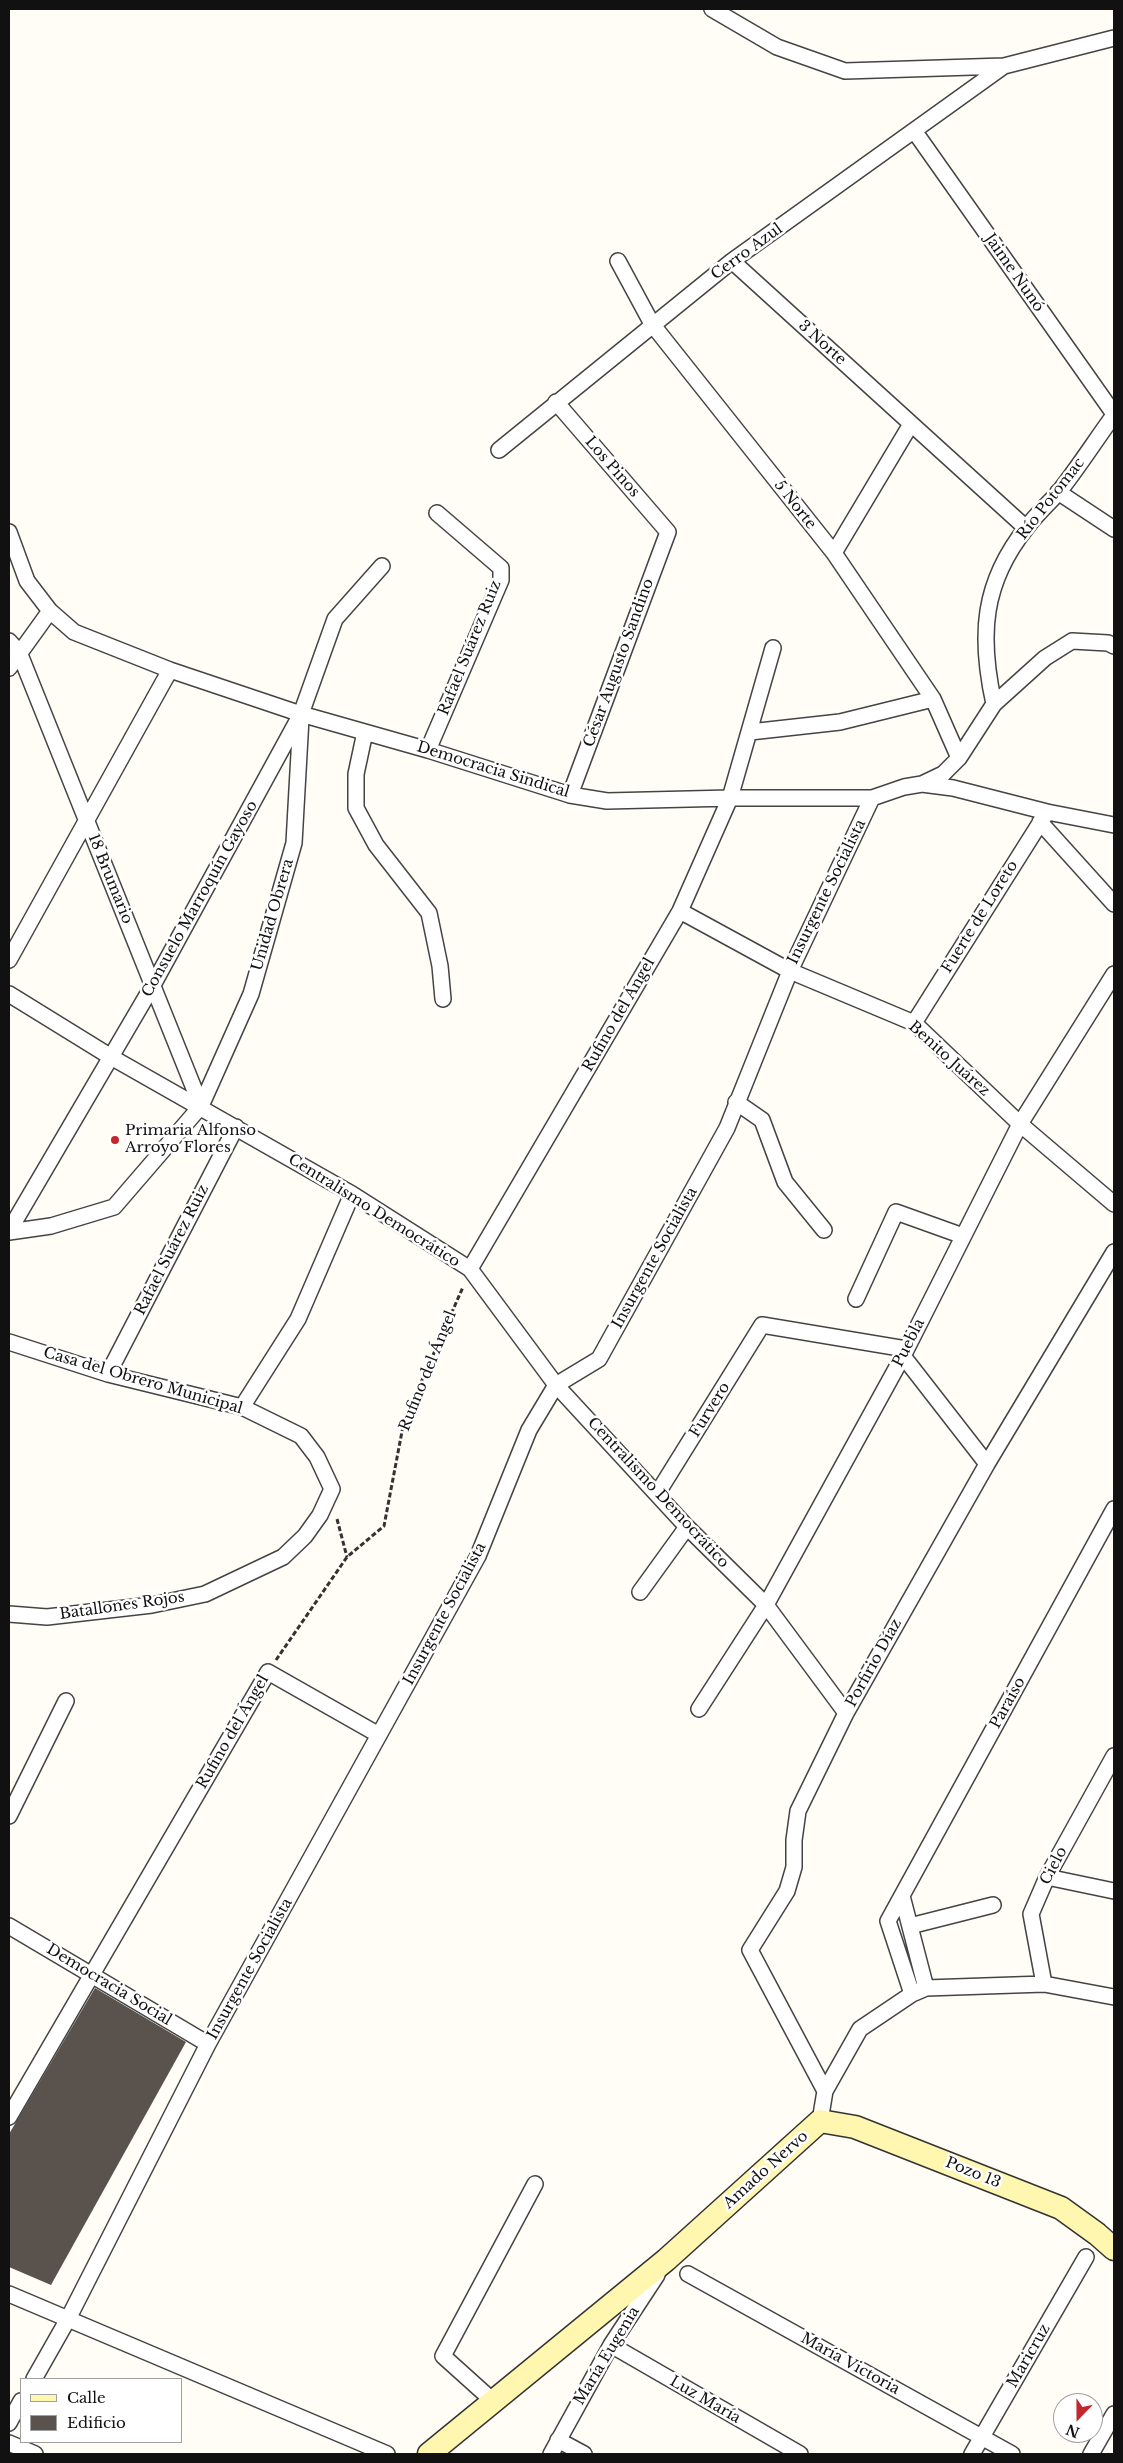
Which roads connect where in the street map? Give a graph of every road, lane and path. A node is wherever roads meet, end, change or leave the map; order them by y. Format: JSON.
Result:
{"nodes":[{"id":1,"x":712,"y":9,"type":"edge"},
{"id":2,"x":1114,"y":38,"type":"edge"},
{"id":3,"x":1004,"y":66,"type":"junction"},
{"id":4,"x":915,"y":132,"type":"junction"},
{"id":5,"x":618,"y":261,"type":"dead end"},
{"id":6,"x":732,"y":261,"type":"junction"},
{"id":7,"x":652,"y":324,"type":"junction"},
{"id":8,"x":556,"y":402,"type":"junction"},
{"id":9,"x":1114,"y":415,"type":"edge"},
{"id":10,"x":912,"y":424,"type":"junction"},
{"id":11,"x":499,"y":450,"type":"dead end"},
{"id":12,"x":1058,"y":492,"type":"junction"},
{"id":13,"x":437,"y":513,"type":"dead end"},
{"id":14,"x":1026,"y":528,"type":"junction"},
{"id":15,"x":1114,"y":529,"type":"edge"},
{"id":16,"x":9,"y":532,"type":"edge"},
{"id":17,"x":668,"y":532,"type":"joint"},
{"id":18,"x":834,"y":553,"type":"junction"},
{"id":19,"x":382,"y":566,"type":"dead end"},
{"id":20,"x":50,"y":611,"type":"junction"},
{"id":21,"x":1112,"y":640,"type":"edge"},
{"id":22,"x":14,"y":646,"type":"edge"},
{"id":23,"x":773,"y":648,"type":"dead end"},
{"id":24,"x":9,"y":668,"type":"edge"},
{"id":25,"x":170,"y":670,"type":"junction"},
{"id":26,"x":933,"y":699,"type":"junction"},
{"id":27,"x":994,"y":704,"type":"junction"},
{"id":28,"x":301,"y":714,"type":"junction"},
{"id":29,"x":365,"y":732,"type":"junction"},
{"id":30,"x":750,"y":732,"type":"junction"},
{"id":31,"x":428,"y":750,"type":"junction"},
{"id":32,"x":959,"y":758,"type":"junction"},
{"id":33,"x":922,"y":784,"type":"junction"},
{"id":34,"x":570,"y":795,"type":"junction"},
{"id":35,"x":730,"y":798,"type":"junction"},
{"id":36,"x":872,"y":798,"type":"junction"},
{"id":37,"x":1043,"y":817,"type":"junction"},
{"id":38,"x":86,"y":820,"type":"junction"},
{"id":39,"x":1114,"y":825,"type":"edge"},
{"id":40,"x":1114,"y":904,"type":"edge"},
{"id":41,"x":680,"y":912,"type":"junction"},
{"id":42,"x":9,"y":960,"type":"edge"},
{"id":43,"x":790,"y":971,"type":"junction"},
{"id":44,"x":1114,"y":974,"type":"edge"},
{"id":45,"x":153,"y":985,"type":"junction"},
{"id":46,"x":9,"y":994,"type":"edge"},
{"id":47,"x":443,"y":999,"type":"dead end"},
{"id":48,"x":914,"y":1022,"type":"junction"},
{"id":49,"x":111,"y":1056,"type":"junction"},
{"id":50,"x":736,"y":1102,"type":"junction"},
{"id":51,"x":201,"y":1106,"type":"junction"},
{"id":52,"x":1020,"y":1124,"type":"junction"},
{"id":53,"x":236,"y":1127,"type":"junction"},
{"id":54,"x":352,"y":1194,"type":"junction"},
{"id":55,"x":1114,"y":1204,"type":"edge"},
{"id":56,"x":824,"y":1230,"type":"dead end"},
{"id":57,"x":9,"y":1232,"type":"edge"},
{"id":58,"x":963,"y":1236,"type":"junction"},
{"id":59,"x":1114,"y":1252,"type":"edge"},
{"id":60,"x":470,"y":1269,"type":"junction"},
{"id":61,"x":856,"y":1300,"type":"dead end"},
{"id":62,"x":9,"y":1342,"type":"edge"},
{"id":63,"x":905,"y":1352,"type":"junction"},
{"id":64,"x":108,"y":1374,"type":"junction"},
{"id":65,"x":556,"y":1385,"type":"junction"},
{"id":66,"x":242,"y":1407,"type":"junction"},
{"id":67,"x":987,"y":1464,"type":"junction"},
{"id":68,"x":332,"y":1489,"type":"junction"},
{"id":69,"x":658,"y":1494,"type":"junction"},
{"id":70,"x":1114,"y":1509,"type":"edge"},
{"id":71,"x":688,"y":1527,"type":"junction"},
{"id":72,"x":347,"y":1557,"type":"junction"},
{"id":73,"x":640,"y":1592,"type":"dead end"},
{"id":74,"x":766,"y":1605,"type":"junction"},
{"id":75,"x":9,"y":1614,"type":"edge"},
{"id":76,"x":268,"y":1672,"type":"junction"},
{"id":77,"x":66,"y":1701,"type":"dead end"},
{"id":78,"x":699,"y":1710,"type":"dead end"},
{"id":79,"x":846,"y":1713,"type":"junction"},
{"id":80,"x":379,"y":1735,"type":"junction"},
{"id":81,"x":1114,"y":1756,"type":"edge"},
{"id":82,"x":9,"y":1816,"type":"edge"},
{"id":83,"x":1047,"y":1878,"type":"junction"},
{"id":84,"x":1114,"y":1891,"type":"edge"},
{"id":85,"x":902,"y":1896,"type":"junction"},
{"id":86,"x":993,"y":1905,"type":"dead end"},
{"id":87,"x":9,"y":1926,"type":"edge"},
{"id":88,"x":910,"y":1926,"type":"junction"},
{"id":89,"x":91,"y":1974,"type":"junction"},
{"id":90,"x":1044,"y":1984,"type":"junction"},
{"id":91,"x":919,"y":1991,"type":"junction"},
{"id":92,"x":1114,"y":1997,"type":"edge"},
{"id":93,"x":208,"y":2044,"type":"junction"},
{"id":94,"x":825,"y":2091,"type":"junction"},
{"id":95,"x":9,"y":2116,"type":"edge"},
{"id":96,"x":820,"y":2121,"type":"junction"},
{"id":97,"x":534,"y":2184,"type":"dead end"},
{"id":98,"x":1114,"y":2249,"type":"edge"},
{"id":99,"x":1086,"y":2257,"type":"dead end"},
{"id":100,"x":666,"y":2260,"type":"junction"},
{"id":101,"x":688,"y":2274,"type":"dead end"},
{"id":102,"x":9,"y":2294,"type":"edge"},
{"id":103,"x":68,"y":2319,"type":"junction"},
{"id":104,"x":611,"y":2345,"type":"junction"},
{"id":105,"x":35,"y":2378,"type":"edge"},
{"id":106,"x":493,"y":2401,"type":"junction"},
{"id":107,"x":20,"y":2403,"type":"edge"},
{"id":108,"x":1114,"y":2414,"type":"edge"},
{"id":109,"x":9,"y":2423,"type":"edge"},
{"id":110,"x":982,"y":2437,"type":"junction"},
{"id":111,"x":558,"y":2440,"type":"junction"},
{"id":112,"x":9,"y":2443,"type":"edge"},
{"id":113,"x":35,"y":2454,"type":"edge"},
{"id":114,"x":387,"y":2454,"type":"edge"},
{"id":115,"x":429,"y":2454,"type":"edge"},
{"id":116,"x":551,"y":2454,"type":"edge"},
{"id":117,"x":584,"y":2454,"type":"edge"},
{"id":118,"x":800,"y":2454,"type":"edge"},
{"id":119,"x":972,"y":2454,"type":"edge"},
{"id":120,"x":1012,"y":2454,"type":"edge"},
{"id":121,"x":1091,"y":2454,"type":"edge"}],
"edges":[{"from":1,"to":3,"type":"street","name":"Cerro Azul"},
{"from":2,"to":3,"type":"street","name":"Cerro Azul"},
{"from":3,"to":4,"type":"street","name":"Cerro Azul"},
{"from":4,"to":6,"type":"street","name":"Cerro Azul"},
{"from":4,"to":9,"type":"street","name":"Jaime Nunó"},
{"from":5,"to":7,"type":"street","name":"5 Norte"},
{"from":6,"to":7,"type":"street","name":"Cerro Azul"},
{"from":6,"to":10,"type":"street","name":"3 Norte"},
{"from":7,"to":8,"type":"street","name":"Cerro Azul"},
{"from":7,"to":18,"type":"street","name":"5 Norte"},
{"from":8,"to":11,"type":"street","name":"Cerro Azul"},
{"from":8,"to":17,"type":"street","name":"Los Pinos"},
{"from":9,"to":12,"type":"street","name":"Río Potomac"},
{"from":10,"to":14,"type":"street","name":"3 Norte"},
{"from":10,"to":18,"type":"street"},
{"from":12,"to":14,"type":"street","name":"Río Potomac"},
{"from":12,"to":15,"type":"street"},
{"from":13,"to":31,"type":"street","name":"Rafael Suárez Ruiz"},
{"from":14,"to":27,"type":"street","name":"Río Potomac"},
{"from":16,"to":20,"type":"street","name":"Democracia Sindical"},
{"from":17,"to":34,"type":"street","name":"César Augusto Sandino"},
{"from":18,"to":26,"type":"street","name":"5 Norte"},
{"from":19,"to":28,"type":"street","name":"Consuelo Marroquín Gayoso"},
{"from":20,"to":22,"type":"street"},
{"from":20,"to":25,"type":"street","name":"Democracia Sindical"},
{"from":21,"to":27,"type":"street"},
{"from":22,"to":24,"type":"street"},
{"from":22,"to":38,"type":"street","name":"18 Brumario"},
{"from":23,"to":30,"type":"street","name":"Rufino del Ángel"},
{"from":25,"to":28,"type":"street","name":"Democracia Sindical"},
{"from":25,"to":38,"type":"street"},
{"from":26,"to":30,"type":"street"},
{"from":26,"to":32,"type":"street","name":"5 Norte"},
{"from":27,"to":32,"type":"street"},
{"from":28,"to":29,"type":"street","name":"Democracia Sindical"},
{"from":28,"to":45,"type":"street","name":"Consuelo Marroquín Gayoso"},
{"from":28,"to":51,"type":"street","name":"Unidad Obrera"},
{"from":29,"to":31,"type":"street","name":"Democracia Sindical"},
{"from":29,"to":47,"type":"street"},
{"from":30,"to":35,"type":"street","name":"Rufino del Ángel"},
{"from":31,"to":34,"type":"street","name":"Democracia Sindical"},
{"from":32,"to":33,"type":"street"},
{"from":33,"to":36,"type":"street","name":"Democracia Sindical"},
{"from":33,"to":37,"type":"street","name":"Democracia Sindical"},
{"from":34,"to":35,"type":"street","name":"Democracia Sindical"},
{"from":35,"to":36,"type":"street","name":"Democracia Sindical"},
{"from":35,"to":41,"type":"street","name":"Rufino del Ángel"},
{"from":36,"to":43,"type":"street","name":"Insurgente Socialista"},
{"from":37,"to":39,"type":"street","name":"Democracia Sindical"},
{"from":37,"to":40,"type":"street"},
{"from":37,"to":48,"type":"street","name":"Fuerte de Loreto"},
{"from":38,"to":42,"type":"street"},
{"from":38,"to":45,"type":"street","name":"18 Brumario"},
{"from":41,"to":43,"type":"street","name":"Benito Juárez"},
{"from":41,"to":60,"type":"street","name":"Rufino del Ángel"},
{"from":43,"to":48,"type":"street","name":"Benito Juárez"},
{"from":43,"to":50,"type":"street","name":"Insurgente Socialista"},
{"from":44,"to":52,"type":"street","name":"Puebla"},
{"from":45,"to":49,"type":"street","name":"Consuelo Marroquín Gayoso"},
{"from":45,"to":51,"type":"street","name":"18 Brumario"},
{"from":46,"to":49,"type":"street","name":"Centralismo Democrático"},
{"from":48,"to":52,"type":"street","name":"Benito Juárez"},
{"from":49,"to":51,"type":"street","name":"Centralismo Democrático"},
{"from":49,"to":57,"type":"street","name":"Consuelo Marroquín Gayoso"},
{"from":50,"to":56,"type":"street"},
{"from":50,"to":65,"type":"street","name":"Insurgente Socialista"},
{"from":51,"to":53,"type":"street","name":"Centralismo Democrático"},
{"from":51,"to":57,"type":"street","name":"Unidad Obrera"},
{"from":52,"to":55,"type":"street","name":"Benito Juárez"},
{"from":52,"to":58,"type":"street","name":"Puebla"},
{"from":53,"to":54,"type":"street","name":"Centralismo Democrático"},
{"from":53,"to":64,"type":"street","name":"Rafael Suárez Ruiz"},
{"from":54,"to":60,"type":"street","name":"Centralismo Democrático"},
{"from":54,"to":66,"type":"street"},
{"from":58,"to":61,"type":"street"},
{"from":58,"to":63,"type":"street","name":"Puebla"},
{"from":59,"to":67,"type":"street","name":"Porfirio Díaz"},
{"from":60,"to":65,"type":"street","name":"Centralismo Democrático"},
{"from":60,"to":72,"type":"path","name":"Rufino del Ángel"},
{"from":62,"to":64,"type":"street","name":"Casa del Obrero Municipal"},
{"from":63,"to":67,"type":"street"},
{"from":63,"to":69,"type":"street","name":"Furvero"},
{"from":63,"to":74,"type":"street","name":"Puebla"},
{"from":64,"to":66,"type":"street","name":"Casa del Obrero Municipal"},
{"from":65,"to":69,"type":"street","name":"Centralismo Democrático"},
{"from":65,"to":80,"type":"street","name":"Insurgente Socialista"},
{"from":66,"to":68,"type":"street","name":"Casa del Obrero Municipal"},
{"from":67,"to":79,"type":"street","name":"Porfirio Díaz"},
{"from":68,"to":72,"type":"path"},
{"from":68,"to":75,"type":"street","name":"Batallones Rojos"},
{"from":69,"to":71,"type":"street","name":"Centralismo Democrático"},
{"from":70,"to":85,"type":"street","name":"Paraíso"},
{"from":71,"to":73,"type":"street"},
{"from":71,"to":74,"type":"street","name":"Centralismo Democrático"},
{"from":72,"to":76,"type":"path","name":"Rufino del Ángel"},
{"from":74,"to":78,"type":"street","name":"Puebla"},
{"from":74,"to":79,"type":"street","name":"Centralismo Democrático"},
{"from":76,"to":80,"type":"street"},
{"from":76,"to":89,"type":"street","name":"Rufino del Ángel"},
{"from":77,"to":82,"type":"street"},
{"from":79,"to":94,"type":"street","name":"Porfirio Díaz"},
{"from":80,"to":93,"type":"street","name":"Insurgente Socialista"},
{"from":81,"to":83,"type":"street","name":"Cielo"},
{"from":83,"to":84,"type":"street"},
{"from":83,"to":90,"type":"street","name":"Cielo"},
{"from":85,"to":88,"type":"street"},
{"from":85,"to":91,"type":"street","name":"Paraíso"},
{"from":86,"to":88,"type":"street"},
{"from":87,"to":89,"type":"street","name":"Democracia Social"},
{"from":88,"to":91,"type":"street"},
{"from":89,"to":93,"type":"street","name":"Democracia Social"},
{"from":89,"to":95,"type":"street","name":"Rufino del Ángel"},
{"from":90,"to":91,"type":"street"},
{"from":90,"to":92,"type":"street"},
{"from":91,"to":94,"type":"street","name":"Amado Nervo"},
{"from":93,"to":103,"type":"street","name":"Insurgente Socialista"},
{"from":94,"to":96,"type":"street","name":"Amado Nervo"},
{"from":96,"to":98,"type":"main road","name":"Pozo 13"},
{"from":96,"to":100,"type":"main road","name":"Amado Nervo"},
{"from":97,"to":106,"type":"street"},
{"from":99,"to":110,"type":"street","name":"Maricruz"},
{"from":100,"to":104,"type":"street","name":"María Eugenia"},
{"from":100,"to":106,"type":"main road","name":"Amado Nervo"},
{"from":101,"to":110,"type":"street","name":"María Victoria"},
{"from":102,"to":103,"type":"street"},
{"from":103,"to":105,"type":"street","name":"Insurgente Socialista"},
{"from":103,"to":114,"type":"street"},
{"from":104,"to":111,"type":"street","name":"María Eugenia"},
{"from":104,"to":118,"type":"street","name":"Luz María"},
{"from":106,"to":115,"type":"main road","name":"Amado Nervo"},
{"from":107,"to":109,"type":"street"},
{"from":108,"to":121,"type":"street"},
{"from":110,"to":119,"type":"street","name":"Maricruz"},
{"from":110,"to":120,"type":"street","name":"María Victoria"},
{"from":111,"to":116,"type":"street","name":"María Eugenia"},
{"from":111,"to":117,"type":"street"},
{"from":112,"to":113,"type":"street"}]}
